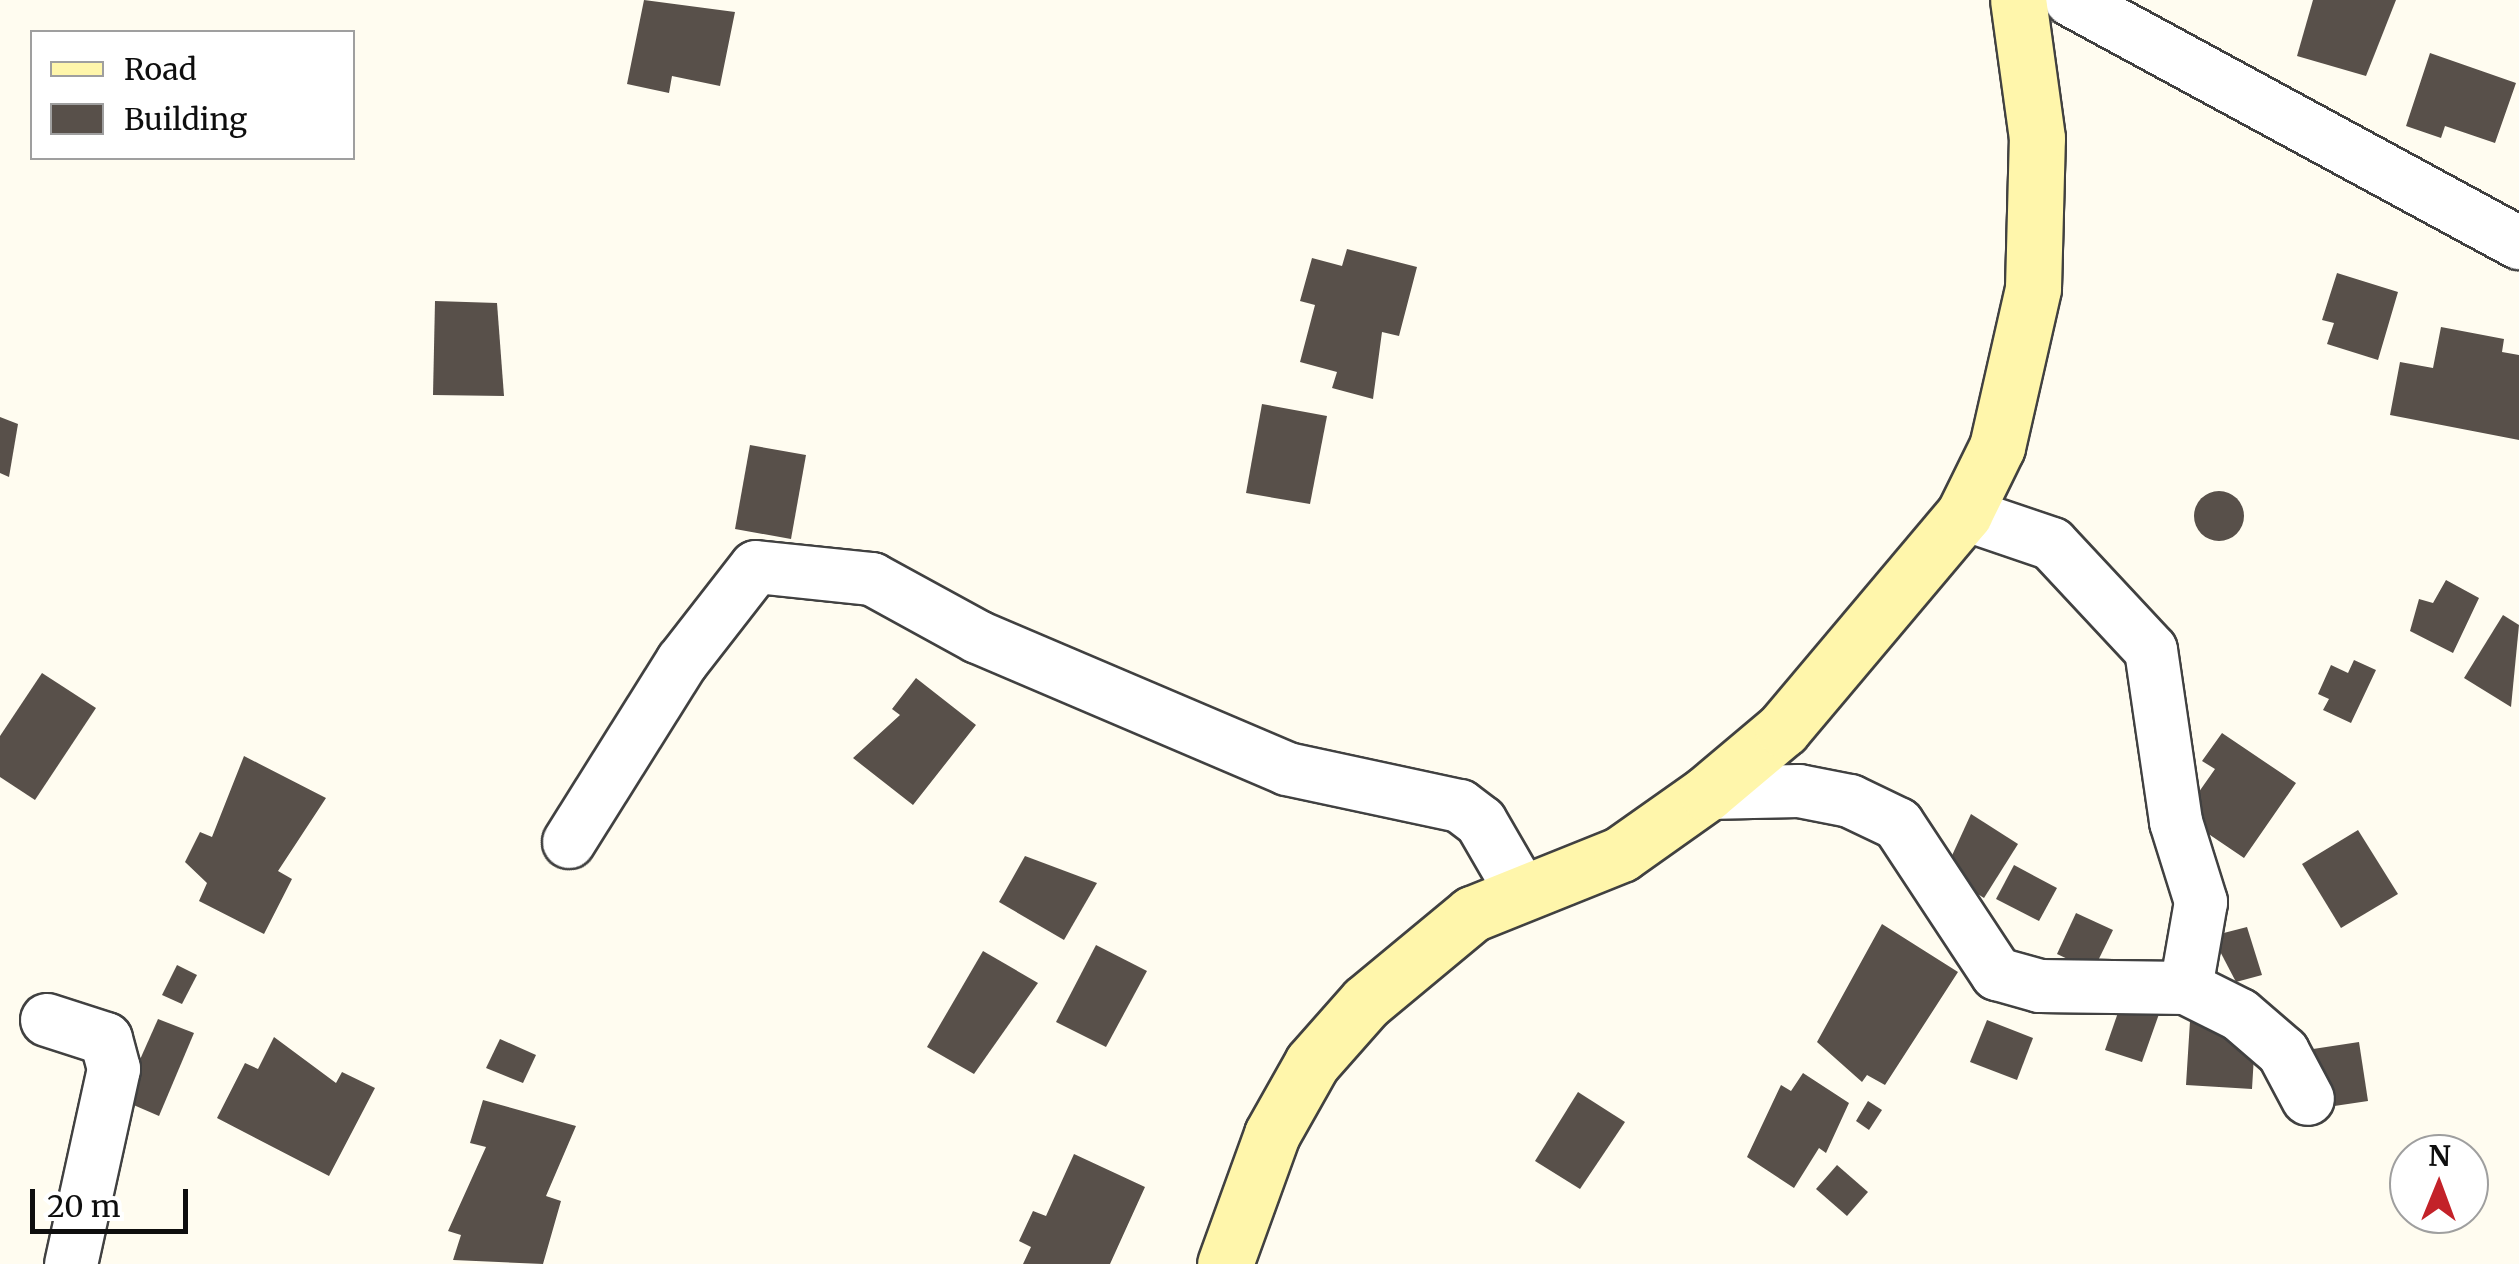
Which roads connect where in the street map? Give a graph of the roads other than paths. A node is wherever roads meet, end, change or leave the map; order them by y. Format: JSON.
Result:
{"nodes":[{"id":1,"x":2018,"y":0,"type":"edge"},
{"id":2,"x":2084,"y":2,"type":"edge"},
{"id":3,"x":2519,"y":243,"type":"edge"},
{"id":4,"x":1964,"y":514,"type":"junction"},
{"id":5,"x":1706,"y":793,"type":"junction"},
{"id":6,"x":569,"y":842,"type":"dead end"},
{"id":7,"x":1521,"y":890,"type":"junction"},
{"id":8,"x":2186,"y":988,"type":"junction"},
{"id":9,"x":46,"y":1020,"type":"dead end"},
{"id":10,"x":2308,"y":1099,"type":"dead end"},
{"id":11,"x":71,"y":1264,"type":"edge"},
{"id":12,"x":1224,"y":1264,"type":"edge"}],
"edges":[{"from":1,"to":4,"type":"street"},
{"from":2,"to":3,"type":"street"},
{"from":4,"to":5,"type":"street"},
{"from":4,"to":8,"type":"street"},
{"from":5,"to":7,"type":"street"},
{"from":5,"to":8,"type":"street"},
{"from":6,"to":7,"type":"street"},
{"from":7,"to":12,"type":"street"},
{"from":8,"to":10,"type":"street"},
{"from":9,"to":11,"type":"street"}]}
